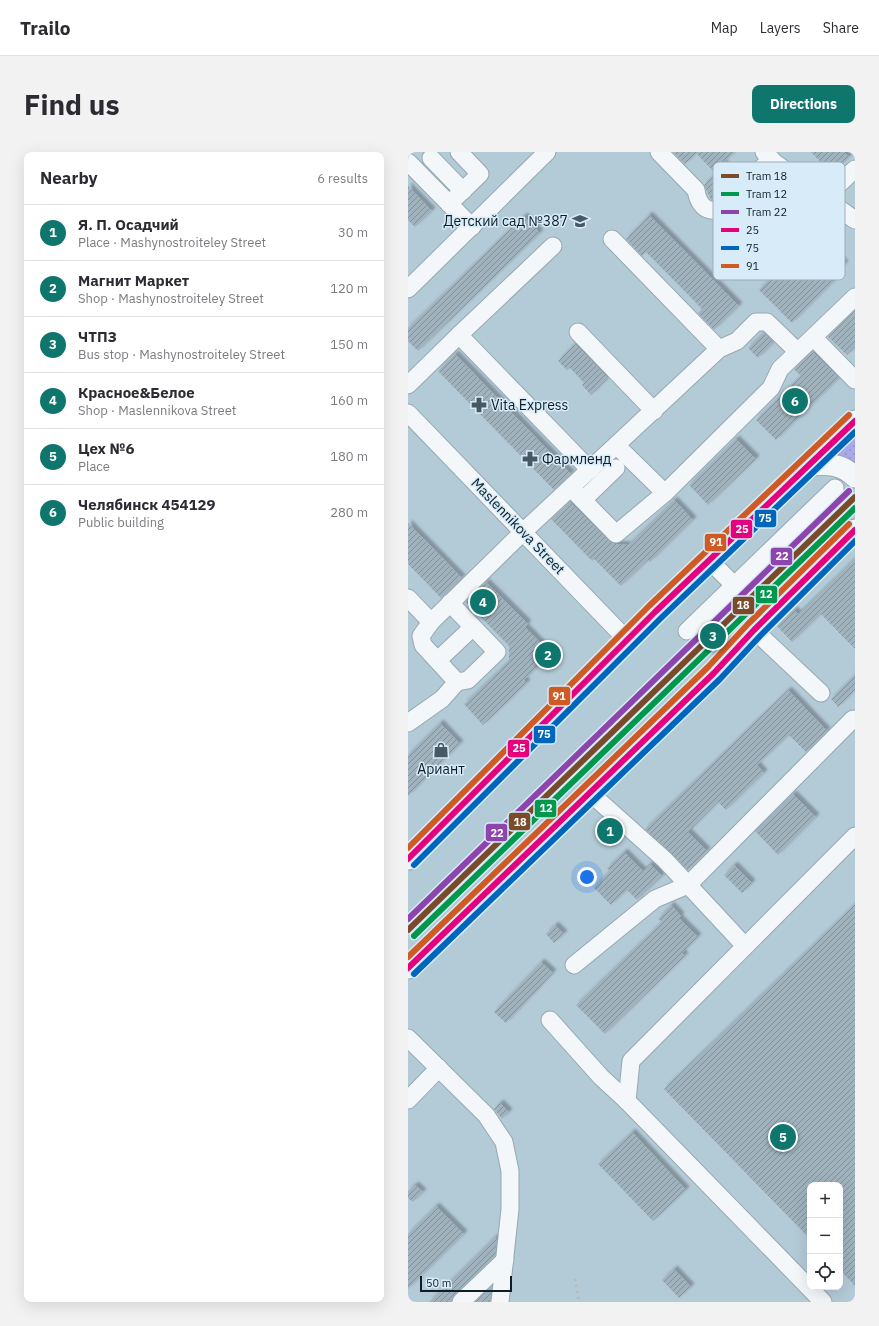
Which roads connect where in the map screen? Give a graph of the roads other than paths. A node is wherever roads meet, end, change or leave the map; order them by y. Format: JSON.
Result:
{"nodes":[{"id":1,"x":459,"y":152,"type":"edge"},
{"id":2,"x":659,"y":152,"type":"edge"},
{"id":3,"x":545,"y":153,"type":"edge"},
{"id":4,"x":768,"y":155,"type":"edge"},
{"id":5,"x":431,"y":158,"type":"dead end"},
{"id":6,"x":408,"y":162,"type":"edge"},
{"id":7,"x":777,"y":162,"type":"edge"},
{"id":8,"x":855,"y":169,"type":"edge"},
{"id":9,"x":845,"y":178,"type":"edge"},
{"id":10,"x":463,"y":191,"type":"junction"},
{"id":11,"x":449,"y":204,"type":"junction"},
{"id":12,"x":713,"y":211,"type":"edge"},
{"id":13,"x":845,"y":213,"type":"edge"},
{"id":14,"x":855,"y":220,"type":"edge"},
{"id":15,"x":472,"y":227,"type":"junction"},
{"id":16,"x":612,"y":239,"type":"dead end"},
{"id":17,"x":553,"y":246,"type":"dead end"},
{"id":18,"x":409,"y":287,"type":"edge"},
{"id":19,"x":855,"y":298,"type":"edge"},
{"id":20,"x":578,"y":332,"type":"dead end"},
{"id":21,"x":460,"y":335,"type":"junction"},
{"id":22,"x":814,"y":338,"type":"junction"},
{"id":23,"x":719,"y":349,"type":"junction"},
{"id":24,"x":797,"y":351,"type":"junction"},
{"id":25,"x":855,"y":380,"type":"edge"},
{"id":26,"x":408,"y":385,"type":"edge"},
{"id":27,"x":654,"y":411,"type":"junction"},
{"id":28,"x":408,"y":413,"type":"edge"},
{"id":29,"x":855,"y":421,"type":"edge"},
{"id":30,"x":617,"y":446,"type":"junction"},
{"id":31,"x":809,"y":465,"type":"junction"},
{"id":32,"x":616,"y":468,"type":"dead end"},
{"id":33,"x":590,"y":470,"type":"junction"},
{"id":34,"x":855,"y":477,"type":"edge"},
{"id":35,"x":571,"y":488,"type":"junction"},
{"id":36,"x":835,"y":488,"type":"dead end"},
{"id":37,"x":665,"y":493,"type":"junction"},
{"id":38,"x":583,"y":500,"type":"junction"},
{"id":39,"x":855,"y":530,"type":"edge"},
{"id":40,"x":523,"y":532,"type":"junction"},
{"id":41,"x":709,"y":560,"type":"junction"},
{"id":42,"x":734,"y":586,"type":"junction"},
{"id":43,"x":408,"y":598,"type":"edge"},
{"id":44,"x":450,"y":603,"type":"junction"},
{"id":45,"x":431,"y":622,"type":"junction"},
{"id":46,"x":473,"y":627,"type":"junction"},
{"id":47,"x":754,"y":630,"type":"junction"},
{"id":48,"x":687,"y":631,"type":"dead end"},
{"id":49,"x":627,"y":640,"type":"junction"},
{"id":50,"x":438,"y":660,"type":"junction"},
{"id":51,"x":457,"y":682,"type":"junction"},
{"id":52,"x":821,"y":693,"type":"dead end"},
{"id":53,"x":855,"y":721,"type":"edge"},
{"id":54,"x":408,"y":723,"type":"edge"},
{"id":55,"x":589,"y":792,"type":"junction"},
{"id":56,"x":855,"y":836,"type":"edge"},
{"id":57,"x":408,"y":859,"type":"edge"},
{"id":58,"x":688,"y":884,"type":"junction"},
{"id":59,"x":745,"y":946,"type":"junction"},
{"id":60,"x":418,"y":951,"type":"edge"},
{"id":61,"x":574,"y":964,"type":"dead end"},
{"id":62,"x":408,"y":968,"type":"edge"},
{"id":63,"x":550,"y":1020,"type":"dead end"},
{"id":64,"x":408,"y":1038,"type":"edge"},
{"id":65,"x":439,"y":1068,"type":"junction"},
{"id":66,"x":408,"y":1100,"type":"edge"},
{"id":67,"x":627,"y":1101,"type":"junction"},
{"id":68,"x":505,"y":1260,"type":"junction"},
{"id":69,"x":461,"y":1302,"type":"edge"},
{"id":70,"x":500,"y":1302,"type":"edge"},
{"id":71,"x":823,"y":1302,"type":"edge"}],
"edges":[{"from":1,"to":10,"type":"street"},
{"from":2,"to":12,"type":"street"},
{"from":3,"to":15,"type":"street"},
{"from":4,"to":7,"type":"street"},
{"from":5,"to":10,"type":"street"},
{"from":6,"to":11,"type":"street"},
{"from":8,"to":9,"type":"street"},
{"from":10,"to":11,"type":"street"},
{"from":11,"to":15,"type":"street"},
{"from":13,"to":14,"type":"street"},
{"from":15,"to":18,"type":"street"},
{"from":16,"to":23,"type":"street"},
{"from":17,"to":21,"type":"street"},
{"from":19,"to":22,"type":"street"},
{"from":20,"to":27,"type":"street"},
{"from":21,"to":26,"type":"street"},
{"from":21,"to":33,"type":"street"},
{"from":22,"to":24,"type":"street"},
{"from":22,"to":25,"type":"street"},
{"from":23,"to":24,"type":"street"},
{"from":23,"to":27,"type":"street"},
{"from":24,"to":37,"type":"street"},
{"from":27,"to":30,"type":"street"},
{"from":28,"to":40,"type":"street","name":"Maslennikova Street"},
{"from":29,"to":31,"type":"main road"},
{"from":30,"to":33,"type":"street"},
{"from":30,"to":37,"type":"street"},
{"from":31,"to":34,"type":"main road"},
{"from":31,"to":41,"type":"main road"},
{"from":32,"to":38,"type":"street"},
{"from":33,"to":35,"type":"street"},
{"from":35,"to":38,"type":"street"},
{"from":35,"to":40,"type":"street"},
{"from":36,"to":42,"type":"street"},
{"from":37,"to":38,"type":"street"},
{"from":39,"to":47,"type":"main road"},
{"from":40,"to":44,"type":"street"},
{"from":40,"to":49,"type":"street","name":"Maslennikova Street"},
{"from":41,"to":42,"type":"street"},
{"from":41,"to":49,"type":"main road"},
{"from":42,"to":48,"type":"street"},
{"from":43,"to":45,"type":"street"},
{"from":44,"to":45,"type":"street"},
{"from":44,"to":46,"type":"street"},
{"from":45,"to":50,"type":"street"},
{"from":46,"to":50,"type":"street"},
{"from":46,"to":51,"type":"street"},
{"from":47,"to":52,"type":"street"},
{"from":47,"to":55,"type":"main road"},
{"from":49,"to":57,"type":"main road"},
{"from":50,"to":51,"type":"street"},
{"from":51,"to":54,"type":"street"},
{"from":53,"to":58,"type":"street"},
{"from":55,"to":58,"type":"street"},
{"from":55,"to":60,"type":"main road"},
{"from":56,"to":59,"type":"street"},
{"from":58,"to":59,"type":"street"},
{"from":58,"to":61,"type":"street"},
{"from":59,"to":67,"type":"street"},
{"from":60,"to":62,"type":"main road"},
{"from":63,"to":67,"type":"street"},
{"from":64,"to":65,"type":"street"},
{"from":65,"to":66,"type":"street"},
{"from":65,"to":68,"type":"street"},
{"from":67,"to":71,"type":"street"},
{"from":68,"to":69,"type":"street"},
{"from":68,"to":70,"type":"street"}]}
